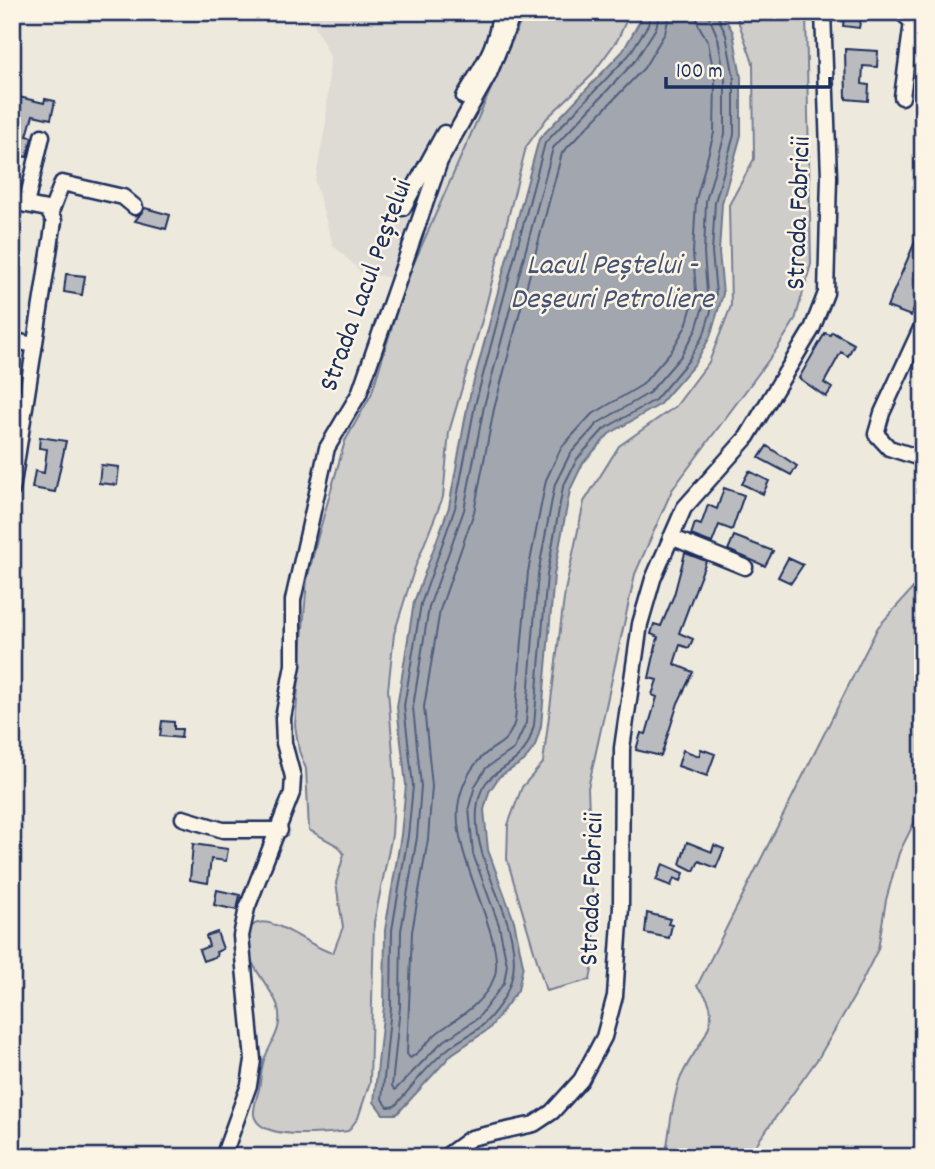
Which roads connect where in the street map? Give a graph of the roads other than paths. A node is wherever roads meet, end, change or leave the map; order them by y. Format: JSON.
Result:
{"nodes":[{"id":1,"x":499,"y":12,"type":"edge"},
{"id":2,"x":514,"y":12,"type":"edge"},
{"id":3,"x":823,"y":12,"type":"edge"},
{"id":4,"x":901,"y":12,"type":"edge"},
{"id":5,"x":902,"y":97,"type":"dead end"},
{"id":6,"x":42,"y":136,"type":"dead end"},
{"id":7,"x":19,"y":203,"type":"edge"},
{"id":8,"x":135,"y":207,"type":"dead end"},
{"id":9,"x":402,"y":208,"type":"dead end"},
{"id":10,"x":51,"y":212,"type":"junction"},
{"id":11,"x":923,"y":324,"type":"edge"},
{"id":12,"x":12,"y":340,"type":"edge"},
{"id":13,"x":33,"y":345,"type":"junction"},
{"id":14,"x":923,"y":459,"type":"edge"},
{"id":15,"x":12,"y":491,"type":"edge"},
{"id":16,"x":671,"y":537,"type":"junction"},
{"id":17,"x":745,"y":567,"type":"dead end"},
{"id":18,"x":183,"y":818,"type":"dead end"},
{"id":19,"x":280,"y":830,"type":"junction"},
{"id":20,"x":223,"y":1157,"type":"edge"},
{"id":21,"x":445,"y":1157,"type":"edge"}],
"edges":[{"from":1,"to":9,"type":"street"},
{"from":2,"to":19,"type":"street","name":"Strada Lacul Peștelui"},
{"from":3,"to":16,"type":"street","name":"Strada Fabricii"},
{"from":4,"to":5,"type":"street"},
{"from":6,"to":7,"type":"street"},
{"from":7,"to":10,"type":"street"},
{"from":8,"to":10,"type":"street"},
{"from":10,"to":13,"type":"street"},
{"from":11,"to":14,"type":"street"},
{"from":12,"to":13,"type":"street"},
{"from":13,"to":15,"type":"street"},
{"from":16,"to":17,"type":"street"},
{"from":16,"to":21,"type":"street","name":"Strada Fabricii"},
{"from":18,"to":19,"type":"street"},
{"from":19,"to":20,"type":"street","name":"Strada Lacul Peștelui"}]}
